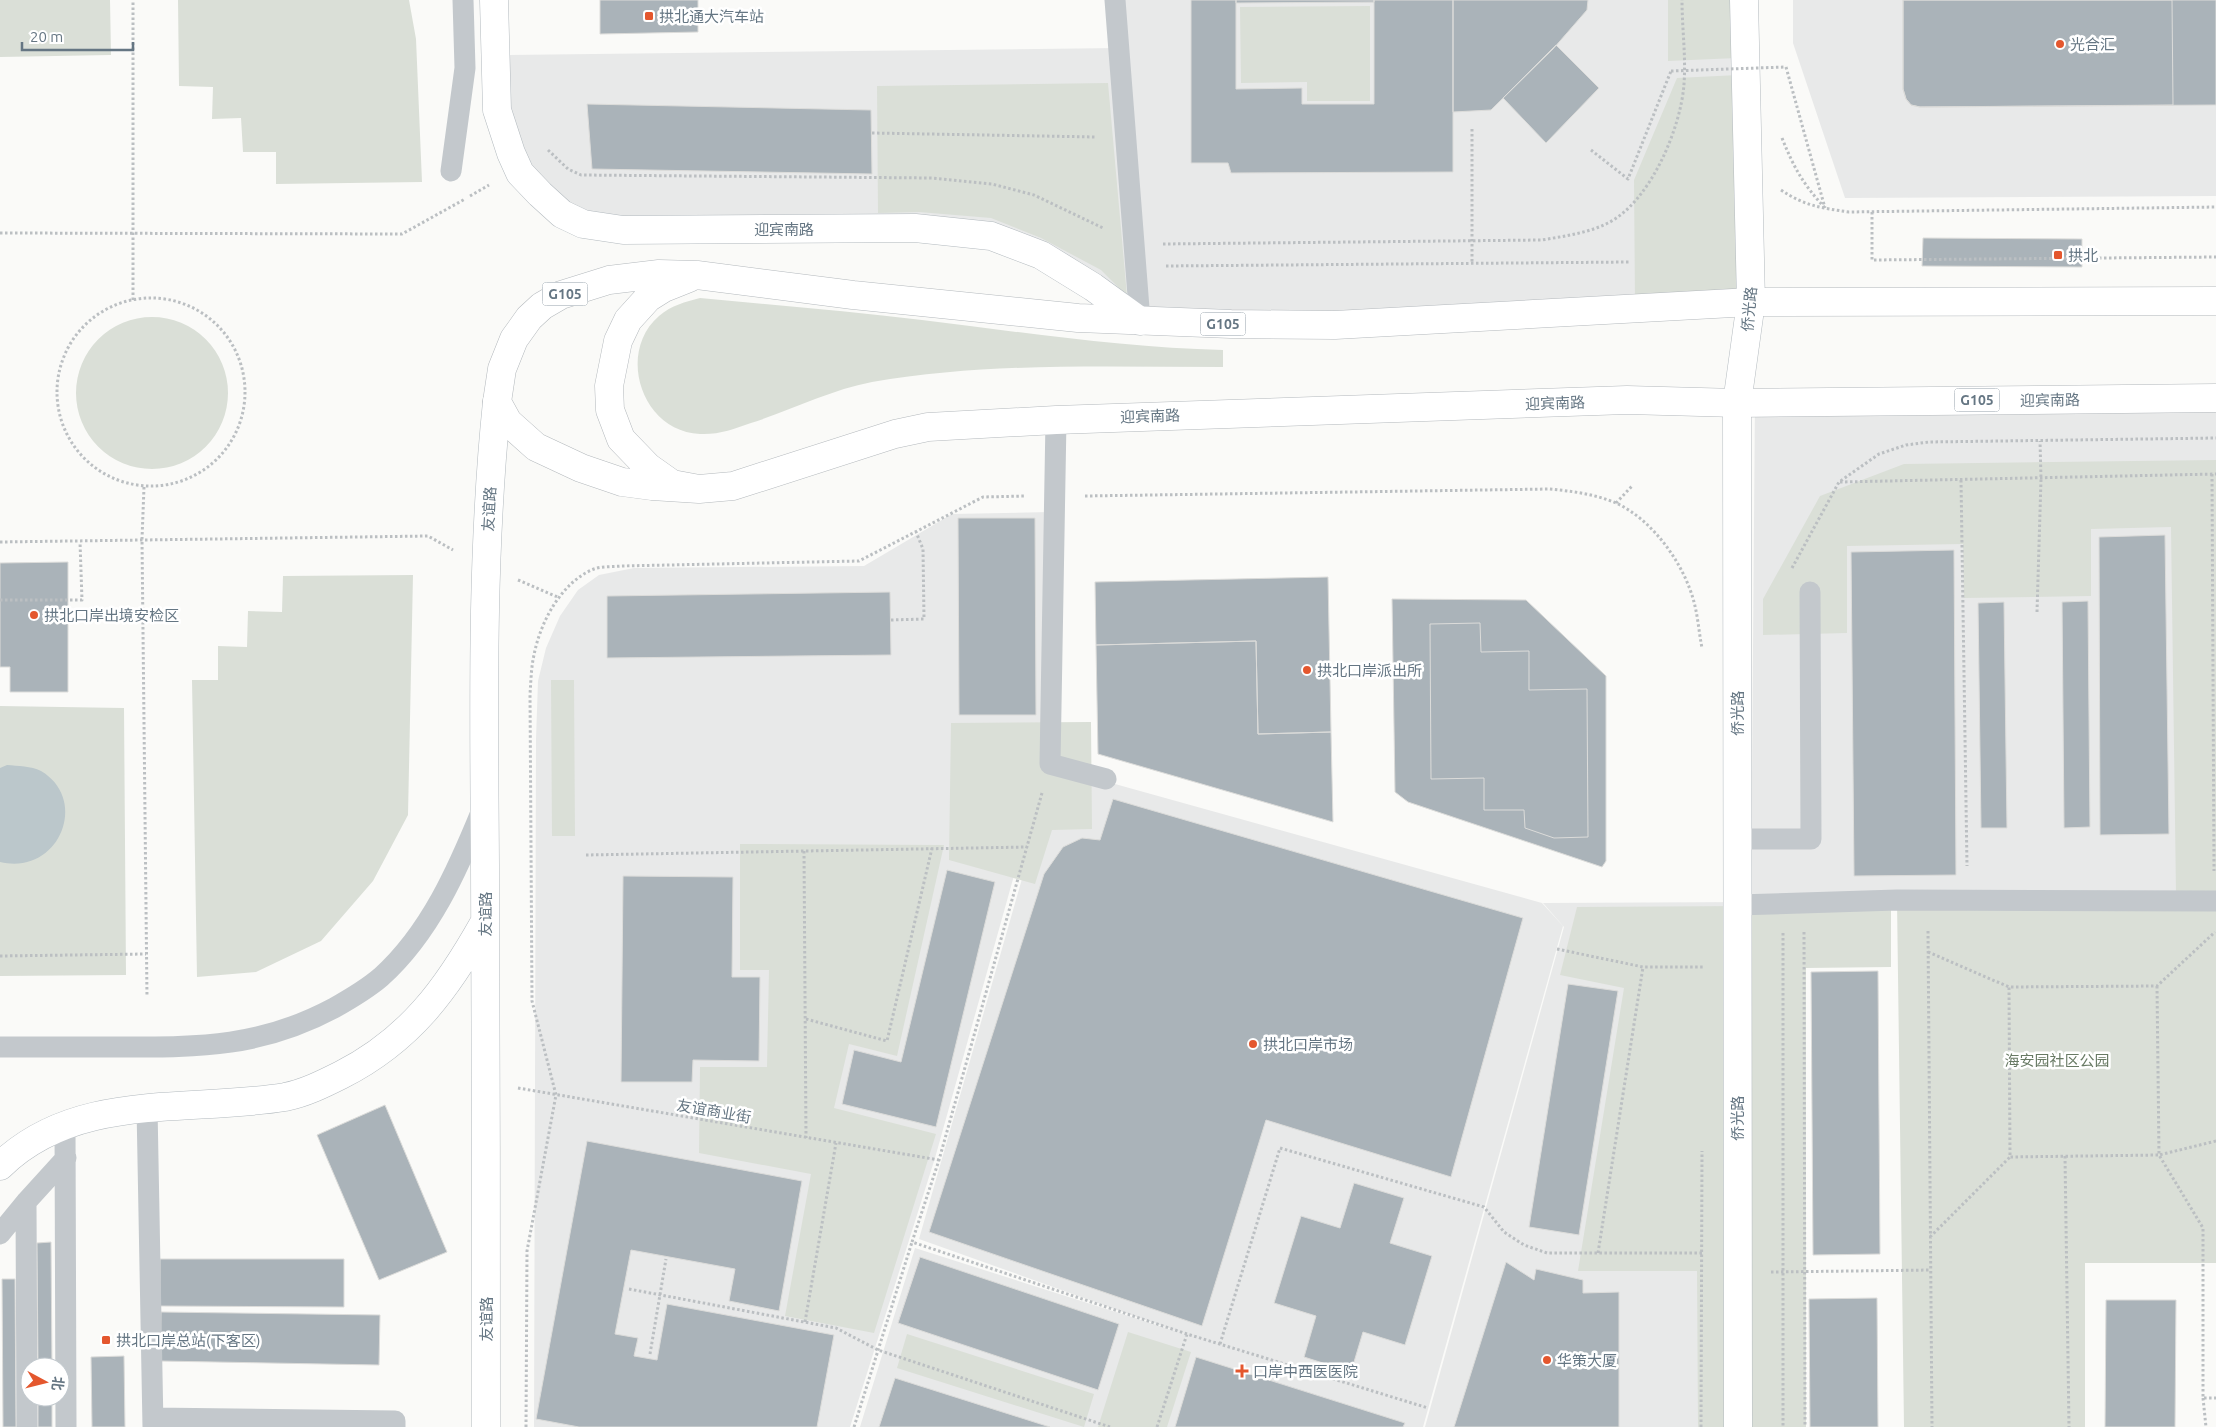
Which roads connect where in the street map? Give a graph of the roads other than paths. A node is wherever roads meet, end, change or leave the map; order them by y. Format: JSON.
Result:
{"nodes":[{"id":1,"x":463,"y":0,"type":"edge"},
{"id":2,"x":494,"y":0,"type":"edge"},
{"id":3,"x":1115,"y":0,"type":"edge"},
{"id":4,"x":1744,"y":0,"type":"edge"},
{"id":5,"x":451,"y":171,"type":"dead end"},
{"id":6,"x":698,"y":274,"type":"junction"},
{"id":7,"x":2216,"y":301,"type":"edge"},
{"id":8,"x":1751,"y":302,"type":"junction"},
{"id":9,"x":1140,"y":321,"type":"junction"},
{"id":10,"x":2216,"y":398,"type":"edge"},
{"id":11,"x":497,"y":402,"type":"junction"},
{"id":12,"x":1737,"y":403,"type":"junction"},
{"id":13,"x":1056,"y":420,"type":"junction"},
{"id":14,"x":699,"y":489,"type":"junction"},
{"id":15,"x":1810,"y":592,"type":"dead end"},
{"id":16,"x":1106,"y":778,"type":"dead end"},
{"id":17,"x":484,"y":805,"type":"junction"},
{"id":18,"x":1738,"y":839,"type":"junction"},
{"id":19,"x":2216,"y":901,"type":"edge"},
{"id":20,"x":1738,"y":905,"type":"junction"},
{"id":21,"x":485,"y":922,"type":"junction"},
{"id":22,"x":0,"y":1047,"type":"edge"},
{"id":23,"x":147,"y":1107,"type":"junction"},
{"id":24,"x":65,"y":1125,"type":"junction"},
{"id":25,"x":66,"y":1158,"type":"junction"},
{"id":26,"x":0,"y":1166,"type":"edge"},
{"id":27,"x":26,"y":1202,"type":"junction"},
{"id":28,"x":0,"y":1234,"type":"edge"},
{"id":29,"x":153,"y":1423,"type":"edge"},
{"id":30,"x":27,"y":1427,"type":"edge"},
{"id":31,"x":66,"y":1427,"type":"edge"},
{"id":32,"x":395,"y":1427,"type":"edge"},
{"id":33,"x":486,"y":1427,"type":"edge"},
{"id":34,"x":1738,"y":1427,"type":"edge"}],
"edges":[{"from":1,"to":5,"type":"lane"},
{"from":2,"to":9,"type":"main road","name":"迎宾南路"},
{"from":3,"to":9,"type":"lane"},
{"from":4,"to":8,"type":"main road","name":"侨光路"},
{"from":6,"to":9,"type":"main road","number":"G105"},
{"from":6,"to":11,"type":"main road","number":"G105"},
{"from":6,"to":14,"type":"main road","number":"G105"},
{"from":7,"to":8,"type":"main road","number":"G105"},
{"from":8,"to":9,"type":"main road","number":"G105"},
{"from":8,"to":12,"type":"main road","name":"侨光路"},
{"from":10,"to":12,"type":"main road","name":"迎宾南路","number":"G105"},
{"from":11,"to":14,"type":"main road","number":"G105"},
{"from":11,"to":17,"type":"main road","name":"友谊路"},
{"from":12,"to":13,"type":"main road","name":"迎宾南路","number":"G105"},
{"from":12,"to":18,"type":"main road","name":"侨光路"},
{"from":13,"to":14,"type":"main road","name":"迎宾南路","number":"G105"},
{"from":13,"to":16,"type":"lane"},
{"from":15,"to":18,"type":"lane"},
{"from":17,"to":21,"type":"main road","name":"友谊路"},
{"from":17,"to":22,"type":"lane"},
{"from":18,"to":20,"type":"main road","name":"侨光路"},
{"from":19,"to":20,"type":"lane"},
{"from":20,"to":34,"type":"main road","name":"侨光路"},
{"from":21,"to":23,"type":"main road"},
{"from":21,"to":33,"type":"main road","name":"友谊路"},
{"from":23,"to":24,"type":"main road"},
{"from":23,"to":29,"type":"lane"},
{"from":24,"to":25,"type":"lane"},
{"from":24,"to":26,"type":"main road"},
{"from":25,"to":27,"type":"lane"},
{"from":25,"to":31,"type":"lane"},
{"from":27,"to":28,"type":"lane"},
{"from":27,"to":30,"type":"lane"},
{"from":29,"to":32,"type":"lane"}]}
